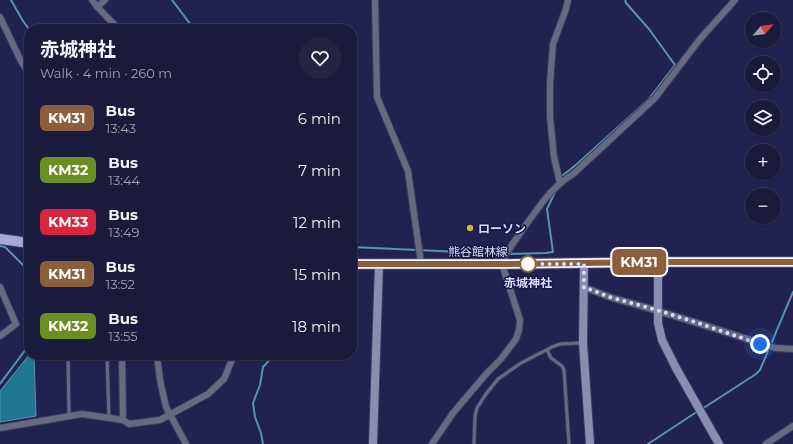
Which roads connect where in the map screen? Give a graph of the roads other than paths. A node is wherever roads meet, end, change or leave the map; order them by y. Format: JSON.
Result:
{"nodes":[{"id":1,"x":92,"y":0,"type":"edge"},
{"id":2,"x":106,"y":0,"type":"edge"},
{"id":3,"x":375,"y":0,"type":"edge"},
{"id":4,"x":568,"y":0,"type":"edge"},
{"id":5,"x":735,"y":0,"type":"edge"},
{"id":6,"x":97,"y":7,"type":"junction"},
{"id":7,"x":0,"y":18,"type":"edge"},
{"id":8,"x":114,"y":24,"type":"edge"},
{"id":9,"x":24,"y":66,"type":"edge"},
{"id":10,"x":560,"y":183,"type":"junction"},
{"id":11,"x":0,"y":239,"type":"edge"},
{"id":12,"x":24,"y":242,"type":"edge"},
{"id":13,"x":420,"y":259,"type":"junction"},
{"id":14,"x":658,"y":262,"type":"junction"},
{"id":15,"x":793,"y":262,"type":"edge"},
{"id":16,"x":357,"y":264,"type":"edge"},
{"id":17,"x":379,"y":264,"type":"junction"},
{"id":18,"x":502,"y":264,"type":"junction"},
{"id":19,"x":584,"y":264,"type":"junction"},
{"id":20,"x":0,"y":287,"type":"edge"},
{"id":21,"x":584,"y":288,"type":"junction"},
{"id":22,"x":658,"y":311,"type":"junction"},
{"id":23,"x":0,"y":336,"type":"edge"},
{"id":24,"x":583,"y":343,"type":"junction"},
{"id":25,"x":793,"y":349,"type":"edge"},
{"id":26,"x":547,"y":350,"type":"junction"},
{"id":27,"x":68,"y":360,"type":"edge"},
{"id":28,"x":107,"y":360,"type":"edge"},
{"id":29,"x":122,"y":360,"type":"edge"},
{"id":30,"x":158,"y":360,"type":"edge"},
{"id":31,"x":232,"y":360,"type":"edge"},
{"id":32,"x":169,"y":415,"type":"junction"},
{"id":33,"x":69,"y":416,"type":"junction"},
{"id":34,"x":109,"y":418,"type":"junction"},
{"id":35,"x":123,"y":420,"type":"junction"},
{"id":36,"x":793,"y":426,"type":"edge"},
{"id":37,"x":0,"y":428,"type":"edge"},
{"id":38,"x":186,"y":444,"type":"edge"},
{"id":39,"x":373,"y":444,"type":"edge"},
{"id":40,"x":432,"y":444,"type":"edge"},
{"id":41,"x":474,"y":444,"type":"edge"},
{"id":42,"x":569,"y":444,"type":"edge"},
{"id":43,"x":590,"y":444,"type":"edge"},
{"id":44,"x":719,"y":444,"type":"edge"},
{"id":45,"x":766,"y":444,"type":"edge"}],
"edges":[{"from":1,"to":6,"type":"street"},
{"from":2,"to":6,"type":"street"},
{"from":3,"to":13,"type":"street"},
{"from":4,"to":10,"type":"street"},
{"from":5,"to":10,"type":"street"},
{"from":6,"to":8,"type":"street"},
{"from":7,"to":9,"type":"street"},
{"from":10,"to":18,"type":"street"},
{"from":11,"to":12,"type":"main road"},
{"from":13,"to":17,"type":"main road","name":"熊谷館林線"},
{"from":13,"to":18,"type":"main road","name":"熊谷館林線"},
{"from":14,"to":15,"type":"main road","name":"熊谷館林線"},
{"from":14,"to":19,"type":"main road","name":"熊谷館林線"},
{"from":14,"to":22,"type":"street"},
{"from":16,"to":17,"type":"main road","name":"熊谷館林線"},
{"from":17,"to":39,"type":"street"},
{"from":18,"to":19,"type":"main road","name":"熊谷館林線"},
{"from":18,"to":40,"type":"street"},
{"from":19,"to":21,"type":"street"},
{"from":20,"to":23,"type":"street"},
{"from":21,"to":22,"type":"street"},
{"from":21,"to":24,"type":"street"},
{"from":22,"to":25,"type":"street"},
{"from":22,"to":44,"type":"street"},
{"from":24,"to":26,"type":"lane"},
{"from":24,"to":43,"type":"street"},
{"from":26,"to":41,"type":"lane"},
{"from":26,"to":42,"type":"lane"},
{"from":27,"to":33,"type":"lane"},
{"from":28,"to":34,"type":"lane"},
{"from":29,"to":35,"type":"street"},
{"from":30,"to":32,"type":"street"},
{"from":31,"to":32,"type":"street"},
{"from":32,"to":35,"type":"street"},
{"from":32,"to":38,"type":"street"},
{"from":33,"to":34,"type":"street"},
{"from":33,"to":37,"type":"street"},
{"from":34,"to":35,"type":"street"},
{"from":36,"to":45,"type":"street"}]}
